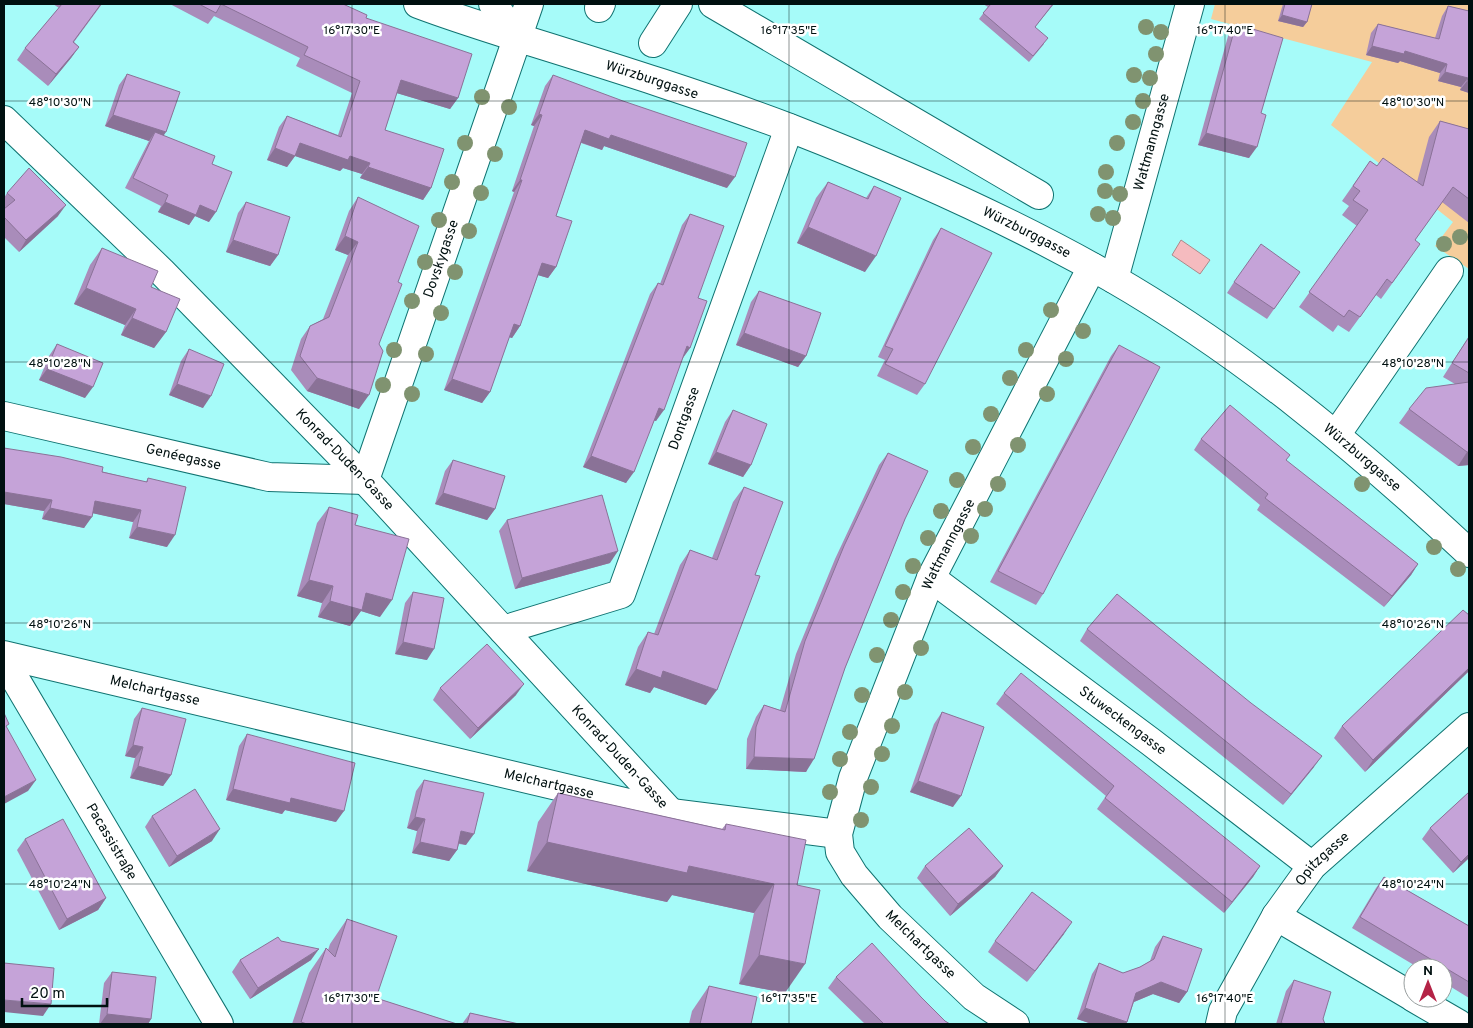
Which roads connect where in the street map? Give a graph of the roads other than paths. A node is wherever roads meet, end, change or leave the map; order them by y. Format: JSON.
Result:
{"nodes":[{"id":1,"x":418,"y":4,"type":"edge"},
{"id":2,"x":493,"y":4,"type":"edge"},
{"id":3,"x":529,"y":4,"type":"edge"},
{"id":4,"x":678,"y":4,"type":"edge"},
{"id":5,"x":713,"y":4,"type":"edge"},
{"id":6,"x":1190,"y":4,"type":"edge"},
{"id":7,"x":517,"y":37,"type":"junction"},
{"id":8,"x":653,"y":43,"type":"dead end"},
{"id":9,"x":4,"y":120,"type":"edge"},
{"id":10,"x":789,"y":128,"type":"junction"},
{"id":11,"x":1039,"y":195,"type":"dead end"},
{"id":12,"x":1449,"y":272,"type":"dead end"},
{"id":13,"x":1103,"y":273,"type":"junction"},
{"id":14,"x":4,"y":416,"type":"edge"},
{"id":15,"x":1336,"y":435,"type":"junction"},
{"id":16,"x":365,"y":480,"type":"junction"},
{"id":17,"x":1469,"y":553,"type":"edge"},
{"id":18,"x":931,"y":578,"type":"junction"},
{"id":19,"x":503,"y":630,"type":"junction"},
{"id":20,"x":4,"y":655,"type":"edge"},
{"id":21,"x":4,"y":660,"type":"edge"},
{"id":22,"x":1469,"y":727,"type":"edge"},
{"id":23,"x":671,"y":813,"type":"junction"},
{"id":24,"x":838,"y":834,"type":"junction"},
{"id":25,"x":1312,"y":866,"type":"junction"},
{"id":26,"x":1276,"y":916,"type":"junction"},
{"id":27,"x":1403,"y":991,"type":"edge"},
{"id":28,"x":1431,"y":1008,"type":"edge"},
{"id":29,"x":219,"y":1024,"type":"edge"},
{"id":30,"x":1015,"y":1024,"type":"edge"},
{"id":31,"x":1220,"y":1024,"type":"edge"},
{"id":32,"x":1459,"y":1024,"type":"edge"}],
"edges":[{"from":1,"to":7,"type":"street","name":"Würzburggasse"},
{"from":2,"to":7,"type":"street"},
{"from":3,"to":7,"type":"street","name":"Dovskygasse"},
{"from":4,"to":8,"type":"street"},
{"from":5,"to":11,"type":"street"},
{"from":6,"to":13,"type":"street","name":"Wattmanngasse"},
{"from":7,"to":10,"type":"street","name":"Würzburggasse"},
{"from":7,"to":16,"type":"street","name":"Dovskygasse"},
{"from":9,"to":16,"type":"street","name":"Konrad-Duden-Gasse"},
{"from":10,"to":13,"type":"street","name":"Würzburggasse"},
{"from":10,"to":19,"type":"street","name":"Dontgasse"},
{"from":12,"to":15,"type":"street"},
{"from":13,"to":15,"type":"street","name":"Würzburggasse"},
{"from":13,"to":18,"type":"street","name":"Wattmanngasse"},
{"from":14,"to":16,"type":"street","name":"Genéegasse"},
{"from":15,"to":17,"type":"street","name":"Würzburggasse"},
{"from":16,"to":19,"type":"street","name":"Konrad-Duden-Gasse"},
{"from":18,"to":24,"type":"street","name":"Wattmanngasse"},
{"from":18,"to":25,"type":"street","name":"Stuweckengasse"},
{"from":19,"to":23,"type":"street","name":"Konrad-Duden-Gasse"},
{"from":20,"to":23,"type":"street","name":"Melchartgasse"},
{"from":21,"to":29,"type":"street","name":"Pacassistraße"},
{"from":22,"to":25,"type":"street","name":"Opitzgasse"},
{"from":23,"to":24,"type":"street","name":"Melchartgasse"},
{"from":24,"to":30,"type":"street","name":"Melchartgasse"},
{"from":25,"to":26,"type":"street","name":"Opitzgasse"},
{"from":26,"to":27,"type":"street"},
{"from":26,"to":31,"type":"street","name":"Opitzgasse"},
{"from":28,"to":32,"type":"street"}]}
